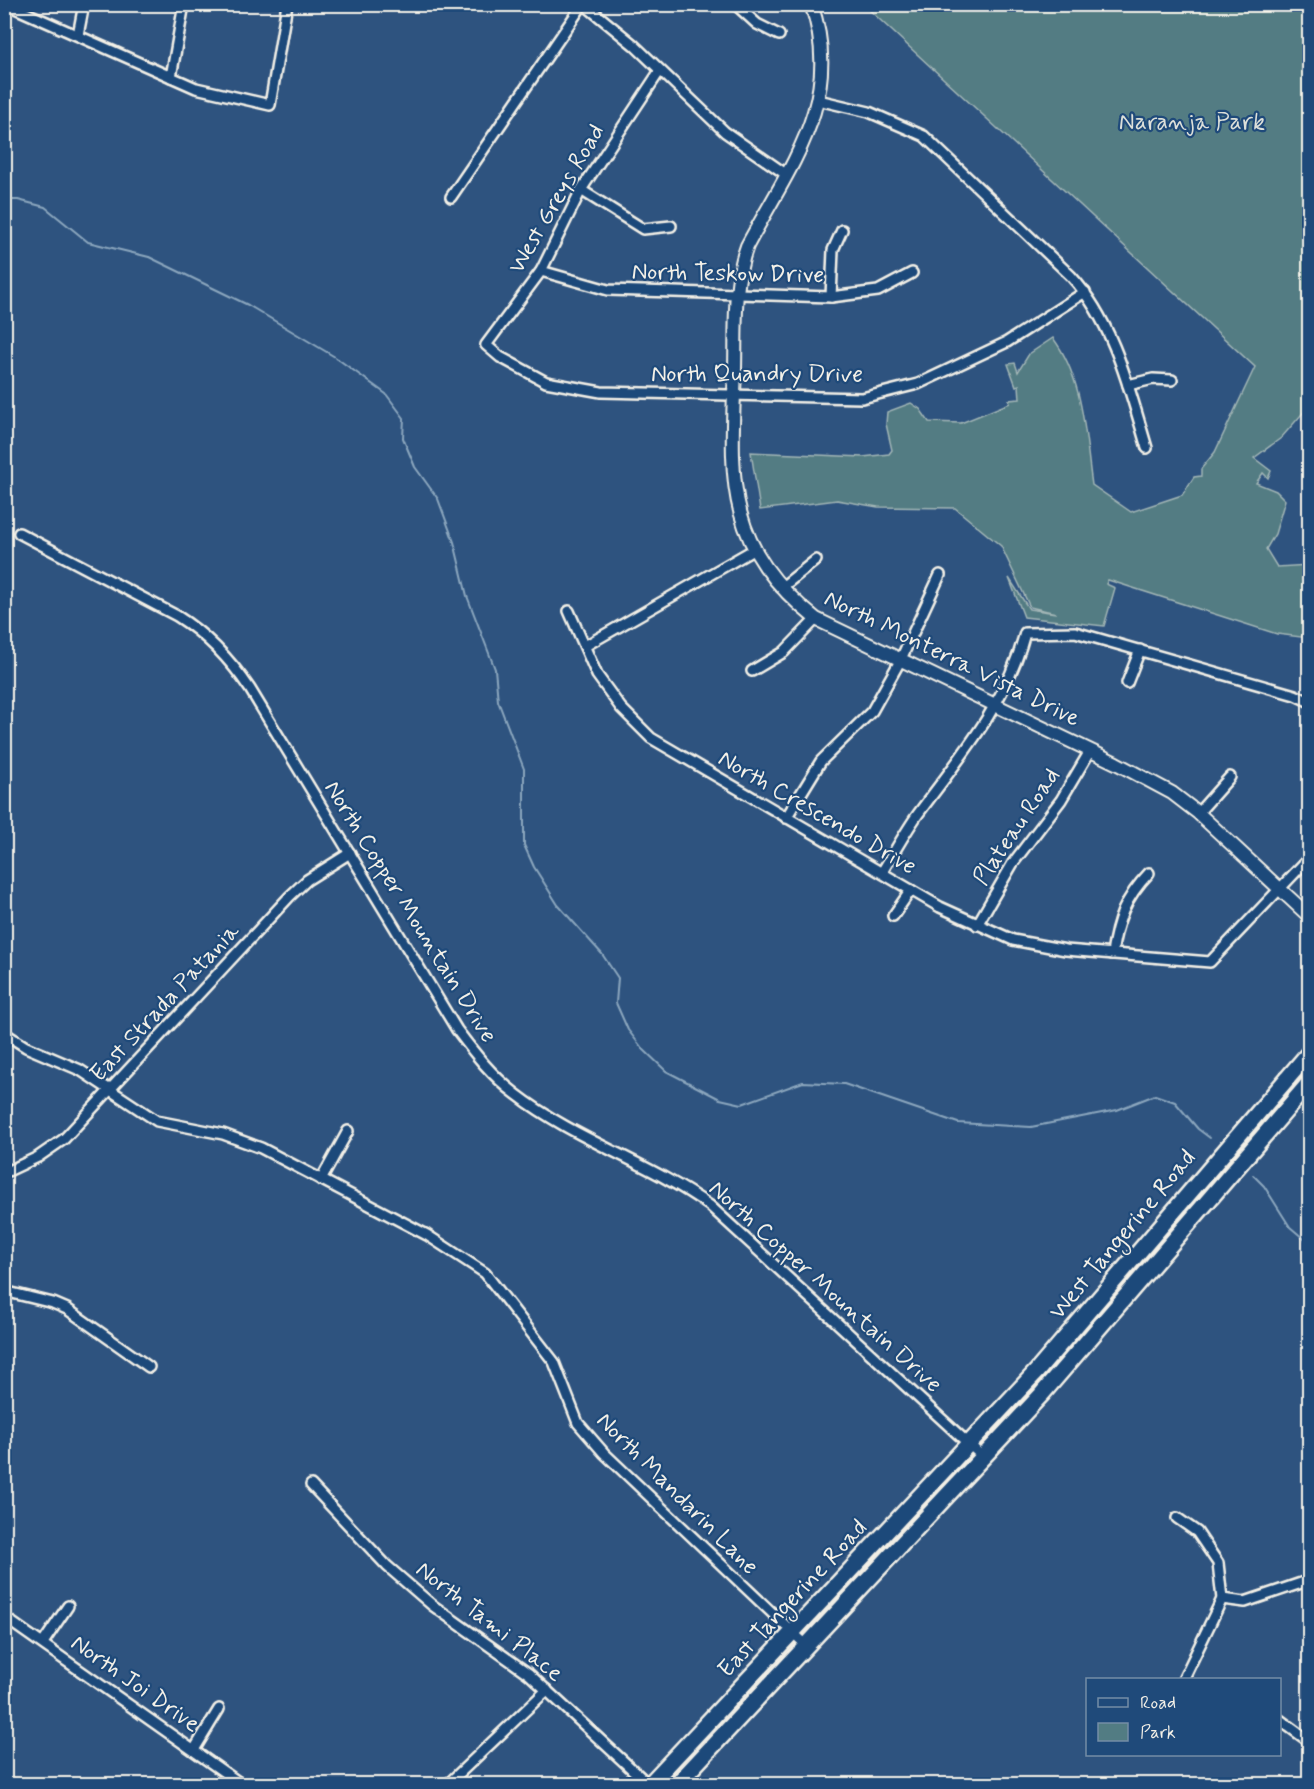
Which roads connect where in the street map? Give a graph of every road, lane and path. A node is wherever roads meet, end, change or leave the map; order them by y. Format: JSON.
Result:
{"nodes":[{"id":1,"x":6,"y":4,"type":"edge"},
{"id":2,"x":84,"y":4,"type":"edge"},
{"id":3,"x":184,"y":4,"type":"edge"},
{"id":4,"x":287,"y":4,"type":"edge"},
{"id":5,"x":583,"y":4,"type":"edge"},
{"id":6,"x":735,"y":4,"type":"edge"},
{"id":7,"x":811,"y":4,"type":"edge"},
{"id":8,"x":78,"y":35,"type":"junction"},
{"id":9,"x":779,"y":35,"type":"dead end"},
{"id":10,"x":660,"y":72,"type":"junction"},
{"id":11,"x":171,"y":77,"type":"junction"},
{"id":12,"x":818,"y":100,"type":"junction"},
{"id":13,"x":787,"y":175,"type":"junction"},
{"id":14,"x":581,"y":190,"type":"junction"},
{"id":15,"x":451,"y":197,"type":"dead end"},
{"id":16,"x":671,"y":226,"type":"dead end"},
{"id":17,"x":842,"y":230,"type":"dead end"},
{"id":18,"x":541,"y":271,"type":"junction"},
{"id":19,"x":912,"y":273,"type":"dead end"},
{"id":20,"x":1085,"y":292,"type":"junction"},
{"id":21,"x":737,"y":295,"type":"junction"},
{"id":22,"x":831,"y":297,"type":"junction"},
{"id":23,"x":486,"y":345,"type":"joint"},
{"id":24,"x":1172,"y":380,"type":"dead end"},
{"id":25,"x":1128,"y":385,"type":"junction"},
{"id":26,"x":734,"y":394,"type":"junction"},
{"id":27,"x":1147,"y":448,"type":"dead end"},
{"id":28,"x":19,"y":533,"type":"dead end"},
{"id":29,"x":753,"y":550,"type":"junction"},
{"id":30,"x":816,"y":560,"type":"dead end"},
{"id":31,"x":940,"y":575,"type":"dead end"},
{"id":32,"x":781,"y":588,"type":"junction"},
{"id":33,"x":569,"y":611,"type":"dead end"},
{"id":34,"x":816,"y":619,"type":"junction"},
{"id":35,"x":585,"y":646,"type":"junction"},
{"id":36,"x":1140,"y":651,"type":"junction"},
{"id":37,"x":900,"y":661,"type":"junction"},
{"id":38,"x":752,"y":671,"type":"dead end"},
{"id":39,"x":1127,"y":684,"type":"dead end"},
{"id":40,"x":1310,"y":702,"type":"edge"},
{"id":41,"x":995,"y":705,"type":"junction"},
{"id":42,"x":1090,"y":751,"type":"junction"},
{"id":43,"x":1230,"y":777,"type":"dead end"},
{"id":44,"x":1198,"y":813,"type":"junction"},
{"id":45,"x":786,"y":818,"type":"junction"},
{"id":46,"x":350,"y":853,"type":"junction"},
{"id":47,"x":1310,"y":857,"type":"edge"},
{"id":48,"x":882,"y":872,"type":"junction"},
{"id":49,"x":1149,"y":873,"type":"dead end"},
{"id":50,"x":1280,"y":889,"type":"junction"},
{"id":51,"x":911,"y":890,"type":"junction"},
{"id":52,"x":893,"y":916,"type":"dead end"},
{"id":53,"x":1310,"y":917,"type":"edge"},
{"id":54,"x":977,"y":925,"type":"junction"},
{"id":55,"x":1112,"y":954,"type":"junction"},
{"id":56,"x":4,"y":1033,"type":"edge"},
{"id":57,"x":1310,"y":1052,"type":"edge"},
{"id":58,"x":1310,"y":1082,"type":"edge"},
{"id":59,"x":111,"y":1091,"type":"junction"},
{"id":60,"x":348,"y":1131,"type":"dead end"},
{"id":61,"x":4,"y":1173,"type":"edge"},
{"id":62,"x":321,"y":1180,"type":"junction"},
{"id":63,"x":4,"y":1291,"type":"edge"},
{"id":64,"x":149,"y":1367,"type":"dead end"},
{"id":65,"x":969,"y":1444,"type":"junction"},
{"id":66,"x":984,"y":1458,"type":"junction"},
{"id":67,"x":311,"y":1485,"type":"dead end"},
{"id":68,"x":1177,"y":1518,"type":"dead end"},
{"id":69,"x":1310,"y":1580,"type":"edge"},
{"id":70,"x":1222,"y":1599,"type":"junction"},
{"id":71,"x":68,"y":1606,"type":"dead end"},
{"id":72,"x":4,"y":1617,"type":"edge"},
{"id":73,"x":793,"y":1632,"type":"junction"},
{"id":74,"x":43,"y":1643,"type":"junction"},
{"id":75,"x":807,"y":1646,"type":"junction"},
{"id":76,"x":1184,"y":1678,"type":"edge"},
{"id":77,"x":547,"y":1690,"type":"junction"},
{"id":78,"x":219,"y":1709,"type":"dead end"},
{"id":79,"x":1281,"y":1721,"type":"edge"},
{"id":80,"x":1310,"y":1742,"type":"edge"},
{"id":81,"x":194,"y":1750,"type":"junction"},
{"id":82,"x":241,"y":1785,"type":"edge"},
{"id":83,"x":448,"y":1785,"type":"edge"},
{"id":84,"x":649,"y":1785,"type":"edge"},
{"id":85,"x":677,"y":1785,"type":"edge"}],
"edges":[{"from":1,"to":8,"type":"street"},
{"from":2,"to":8,"type":"street"},
{"from":3,"to":11,"type":"street"},
{"from":4,"to":11,"type":"street"},
{"from":5,"to":10,"type":"street"},
{"from":5,"to":15,"type":"street"},
{"from":6,"to":9,"type":"street"},
{"from":7,"to":12,"type":"street","name":"North Monterra Vista Drive"},
{"from":8,"to":11,"type":"street"},
{"from":10,"to":13,"type":"street"},
{"from":10,"to":14,"type":"street","name":"West Greys Road"},
{"from":12,"to":13,"type":"street","name":"North Monterra Vista Drive"},
{"from":12,"to":20,"type":"street"},
{"from":13,"to":21,"type":"street","name":"North Monterra Vista Drive"},
{"from":14,"to":16,"type":"street"},
{"from":14,"to":18,"type":"street","name":"West Greys Road"},
{"from":17,"to":22,"type":"street"},
{"from":18,"to":21,"type":"street","name":"North Teskow Drive"},
{"from":18,"to":23,"type":"street","name":"West Greys Road"},
{"from":19,"to":22,"type":"street","name":"North Teskow Drive"},
{"from":20,"to":25,"type":"street"},
{"from":20,"to":26,"type":"street","name":"North Quandry Drive"},
{"from":21,"to":22,"type":"street","name":"North Teskow Drive"},
{"from":21,"to":26,"type":"street","name":"North Monterra Vista Drive"},
{"from":23,"to":26,"type":"street","name":"North Quandry Drive"},
{"from":24,"to":25,"type":"street"},
{"from":25,"to":27,"type":"street"},
{"from":26,"to":29,"type":"street","name":"North Monterra Vista Drive"},
{"from":28,"to":46,"type":"street","name":"North Copper Mountain Drive"},
{"from":29,"to":32,"type":"street","name":"North Monterra Vista Drive"},
{"from":29,"to":35,"type":"street"},
{"from":30,"to":32,"type":"street"},
{"from":31,"to":37,"type":"street"},
{"from":32,"to":34,"type":"street","name":"North Monterra Vista Drive"},
{"from":33,"to":35,"type":"street","name":"North Crescendo Drive"},
{"from":34,"to":37,"type":"street","name":"North Monterra Vista Drive"},
{"from":34,"to":38,"type":"street"},
{"from":35,"to":45,"type":"street","name":"North Crescendo Drive"},
{"from":36,"to":39,"type":"street"},
{"from":36,"to":40,"type":"street"},
{"from":36,"to":41,"type":"street"},
{"from":37,"to":41,"type":"street","name":"North Monterra Vista Drive"},
{"from":37,"to":45,"type":"street"},
{"from":41,"to":42,"type":"street","name":"North Monterra Vista Drive"},
{"from":41,"to":48,"type":"street"},
{"from":42,"to":44,"type":"street","name":"North Monterra Vista Drive"},
{"from":42,"to":54,"type":"street","name":"Plateau Road"},
{"from":43,"to":44,"type":"street"},
{"from":44,"to":50,"type":"street","name":"North Monterra Vista Drive"},
{"from":45,"to":48,"type":"street","name":"North Crescendo Drive"},
{"from":46,"to":59,"type":"street","name":"East Strada Patania"},
{"from":46,"to":65,"type":"street","name":"North Copper Mountain Drive"},
{"from":47,"to":50,"type":"street"},
{"from":48,"to":51,"type":"street","name":"North Crescendo Drive"},
{"from":49,"to":55,"type":"street"},
{"from":50,"to":53,"type":"street","name":"North Monterra Vista Drive"},
{"from":50,"to":55,"type":"street","name":"North Crescendo Drive"},
{"from":51,"to":52,"type":"street"},
{"from":51,"to":54,"type":"street","name":"North Crescendo Drive"},
{"from":54,"to":55,"type":"street","name":"North Crescendo Drive"},
{"from":56,"to":59,"type":"street","name":"North Mandarin Lane"},
{"from":57,"to":65,"type":"main road","name":"West Tangerine Road"},
{"from":58,"to":66,"type":"main road","name":"West Tangerine Road"},
{"from":59,"to":61,"type":"street","name":"East Strada Patania"},
{"from":59,"to":62,"type":"street","name":"North Mandarin Lane"},
{"from":60,"to":62,"type":"street"},
{"from":62,"to":73,"type":"street","name":"North Mandarin Lane"},
{"from":63,"to":64,"type":"street"},
{"from":65,"to":66,"type":"street","name":"North Copper Mountain Drive"},
{"from":65,"to":73,"type":"main road","name":"East Tangerine Road"},
{"from":66,"to":75,"type":"main road","name":"East Tangerine Road"},
{"from":67,"to":77,"type":"street","name":"North Tami Place"},
{"from":68,"to":70,"type":"street"},
{"from":69,"to":70,"type":"street"},
{"from":70,"to":76,"type":"street"},
{"from":71,"to":74,"type":"street"},
{"from":72,"to":74,"type":"street","name":"North Joi Drive"},
{"from":73,"to":75,"type":"street","name":"North Mandarin Lane"},
{"from":73,"to":84,"type":"main road","name":"East Tangerine Road"},
{"from":74,"to":81,"type":"street","name":"North Joi Drive"},
{"from":75,"to":85,"type":"main road","name":"East Tangerine Road"},
{"from":77,"to":83,"type":"street"},
{"from":77,"to":84,"type":"street","name":"North Tami Place"},
{"from":78,"to":81,"type":"street"},
{"from":79,"to":80,"type":"street"},
{"from":81,"to":82,"type":"street","name":"North Joi Drive"}]}
